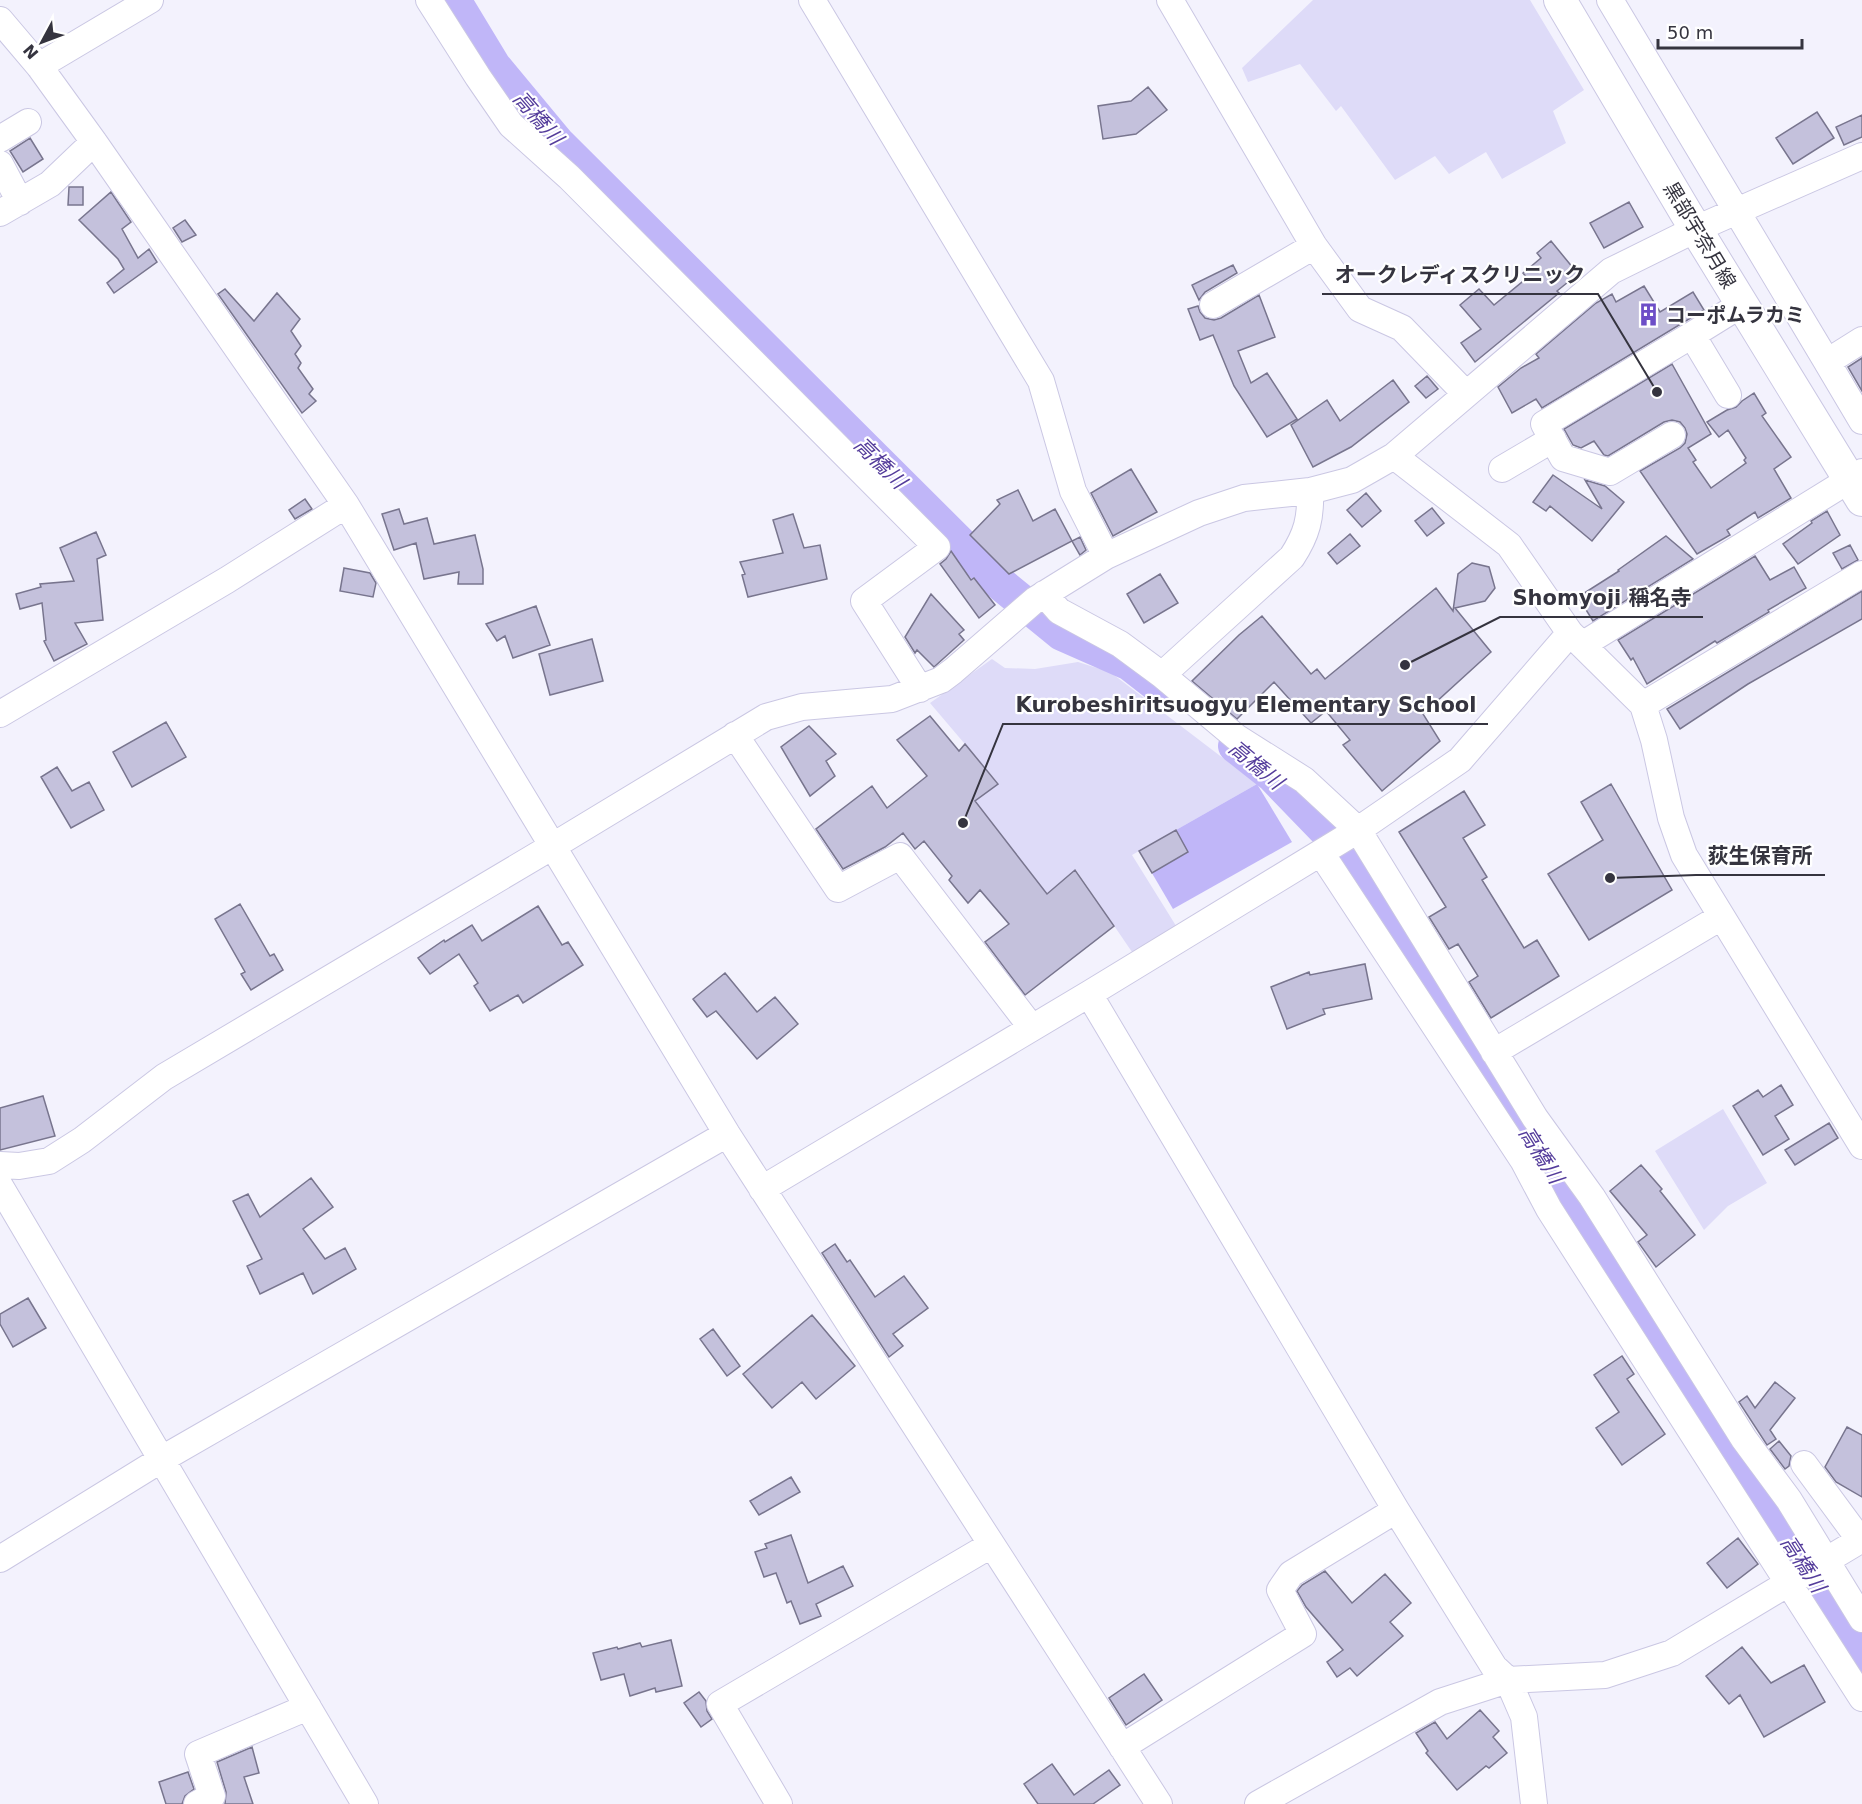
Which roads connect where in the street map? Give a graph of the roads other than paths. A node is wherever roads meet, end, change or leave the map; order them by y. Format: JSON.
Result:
{"nodes":[{"id":1,"x":150,"y":0,"type":"edge"},
{"id":2,"x":429,"y":0,"type":"edge"},
{"id":3,"x":812,"y":0,"type":"edge"},
{"id":4,"x":1170,"y":0,"type":"edge"},
{"id":5,"x":1560,"y":0,"type":"edge"},
{"id":6,"x":1610,"y":0,"type":"edge"},
{"id":7,"x":0,"y":20,"type":"edge"},
{"id":8,"x":39,"y":66,"type":"junction"},
{"id":9,"x":28,"y":122,"type":"dead end"},
{"id":10,"x":0,"y":139,"type":"edge"},
{"id":11,"x":94,"y":142,"type":"junction"},
{"id":12,"x":1862,"y":156,"type":"edge"},
{"id":13,"x":0,"y":164,"type":"edge"},
{"id":14,"x":10,"y":207,"type":"edge"},
{"id":15,"x":1735,"y":212,"type":"junction"},
{"id":16,"x":1696,"y":229,"type":"junction"},
{"id":17,"x":1314,"y":246,"type":"junction"},
{"id":18,"x":1742,"y":304,"type":"junction"},
{"id":19,"x":1213,"y":305,"type":"dead end"},
{"id":20,"x":1692,"y":335,"type":"junction"},
{"id":21,"x":1862,"y":340,"type":"edge"},
{"id":22,"x":1827,"y":362,"type":"junction"},
{"id":23,"x":1466,"y":394,"type":"junction"},
{"id":24,"x":1728,"y":395,"type":"dead end"},
{"id":25,"x":1862,"y":421,"type":"edge"},
{"id":26,"x":1672,"y":435,"type":"dead end"},
{"id":27,"x":1552,"y":439,"type":"junction"},
{"id":28,"x":1394,"y":456,"type":"junction"},
{"id":29,"x":1502,"y":469,"type":"dead end"},
{"id":30,"x":1858,"y":484,"type":"edge"},
{"id":31,"x":1310,"y":491,"type":"junction"},
{"id":32,"x":346,"y":505,"type":"junction"},
{"id":33,"x":1106,"y":556,"type":"junction"},
{"id":34,"x":1862,"y":574,"type":"edge"},
{"id":35,"x":1044,"y":594,"type":"junction"},
{"id":36,"x":1576,"y":639,"type":"junction"},
{"id":37,"x":1162,"y":675,"type":"junction"},
{"id":38,"x":920,"y":689,"type":"junction"},
{"id":39,"x":1643,"y":705,"type":"junction"},
{"id":40,"x":0,"y":714,"type":"edge"},
{"id":41,"x":735,"y":735,"type":"junction"},
{"id":42,"x":1358,"y":830,"type":"junction"},
{"id":43,"x":553,"y":846,"type":"junction"},
{"id":44,"x":1321,"y":853,"type":"junction"},
{"id":45,"x":1721,"y":917,"type":"junction"},
{"id":46,"x":1089,"y":994,"type":"junction"},
{"id":47,"x":1032,"y":1028,"type":"junction"},
{"id":48,"x":1494,"y":1052,"type":"junction"},
{"id":49,"x":727,"y":1134,"type":"junction"},
{"id":50,"x":1862,"y":1146,"type":"edge"},
{"id":51,"x":0,"y":1165,"type":"edge"},
{"id":52,"x":0,"y":1186,"type":"edge"},
{"id":53,"x":762,"y":1189,"type":"junction"},
{"id":54,"x":162,"y":1459,"type":"junction"},
{"id":55,"x":1804,"y":1464,"type":"dead end"},
{"id":56,"x":1396,"y":1510,"type":"junction"},
{"id":57,"x":1861,"y":1540,"type":"edge"},
{"id":58,"x":991,"y":1545,"type":"junction"},
{"id":59,"x":0,"y":1559,"type":"edge"},
{"id":60,"x":1826,"y":1561,"type":"junction"},
{"id":61,"x":1788,"y":1583,"type":"junction"},
{"id":62,"x":1862,"y":1619,"type":"edge"},
{"id":63,"x":1508,"y":1680,"type":"junction"},
{"id":64,"x":1862,"y":1698,"type":"edge"},
{"id":65,"x":308,"y":1707,"type":"junction"},
{"id":66,"x":1122,"y":1747,"type":"junction"},
{"id":67,"x":197,"y":1804,"type":"edge"},
{"id":68,"x":365,"y":1804,"type":"edge"},
{"id":69,"x":778,"y":1804,"type":"edge"},
{"id":70,"x":1159,"y":1804,"type":"edge"},
{"id":71,"x":1258,"y":1804,"type":"edge"},
{"id":72,"x":1534,"y":1804,"type":"edge"}],
"edges":[{"from":1,"to":8,"type":"street"},
{"from":2,"to":38,"type":"street"},
{"from":3,"to":33,"type":"street"},
{"from":4,"to":17,"type":"street"},
{"from":5,"to":16,"type":"main road","name":"黒部宇奈月線"},
{"from":6,"to":15,"type":"street"},
{"from":7,"to":8,"type":"street"},
{"from":8,"to":11,"type":"street"},
{"from":9,"to":10,"type":"street"},
{"from":11,"to":14,"type":"street"},
{"from":11,"to":32,"type":"street"},
{"from":12,"to":15,"type":"street"},
{"from":13,"to":14,"type":"street"},
{"from":15,"to":16,"type":"street"},
{"from":15,"to":22,"type":"street"},
{"from":16,"to":18,"type":"main road","name":"黒部宇奈月線"},
{"from":16,"to":23,"type":"street"},
{"from":17,"to":19,"type":"street"},
{"from":17,"to":23,"type":"street"},
{"from":18,"to":20,"type":"street"},
{"from":18,"to":30,"type":"main road","name":"黒部宇奈月線"},
{"from":20,"to":24,"type":"street"},
{"from":20,"to":27,"type":"street"},
{"from":21,"to":22,"type":"street"},
{"from":22,"to":25,"type":"street"},
{"from":23,"to":28,"type":"street"},
{"from":26,"to":27,"type":"street"},
{"from":27,"to":29,"type":"street"},
{"from":28,"to":31,"type":"street"},
{"from":28,"to":36,"type":"street"},
{"from":30,"to":36,"type":"street"},
{"from":31,"to":33,"type":"street"},
{"from":31,"to":37,"type":"street"},
{"from":32,"to":40,"type":"street"},
{"from":32,"to":43,"type":"street"},
{"from":33,"to":35,"type":"street"},
{"from":34,"to":39,"type":"street"},
{"from":35,"to":37,"type":"street"},
{"from":35,"to":38,"type":"street"},
{"from":36,"to":39,"type":"street"},
{"from":36,"to":42,"type":"street"},
{"from":37,"to":42,"type":"street"},
{"from":38,"to":41,"type":"street"},
{"from":39,"to":45,"type":"street"},
{"from":41,"to":43,"type":"street"},
{"from":41,"to":47,"type":"street"},
{"from":42,"to":44,"type":"street"},
{"from":42,"to":48,"type":"street"},
{"from":43,"to":49,"type":"street"},
{"from":43,"to":51,"type":"street"},
{"from":44,"to":46,"type":"street"},
{"from":44,"to":61,"type":"street"},
{"from":45,"to":48,"type":"street"},
{"from":45,"to":50,"type":"street"},
{"from":46,"to":47,"type":"street"},
{"from":46,"to":56,"type":"street"},
{"from":47,"to":53,"type":"street"},
{"from":48,"to":60,"type":"street"},
{"from":49,"to":53,"type":"street"},
{"from":49,"to":54,"type":"street"},
{"from":52,"to":54,"type":"street"},
{"from":53,"to":58,"type":"street"},
{"from":54,"to":59,"type":"street"},
{"from":54,"to":65,"type":"street"},
{"from":55,"to":57,"type":"street"},
{"from":56,"to":63,"type":"street"},
{"from":56,"to":66,"type":"street"},
{"from":57,"to":60,"type":"street"},
{"from":58,"to":66,"type":"street"},
{"from":58,"to":69,"type":"street"},
{"from":60,"to":61,"type":"street"},
{"from":60,"to":62,"type":"street"},
{"from":61,"to":63,"type":"street"},
{"from":61,"to":64,"type":"street"},
{"from":63,"to":71,"type":"street"},
{"from":63,"to":72,"type":"street"},
{"from":65,"to":67,"type":"street"},
{"from":65,"to":68,"type":"street"},
{"from":66,"to":70,"type":"street"}]}
